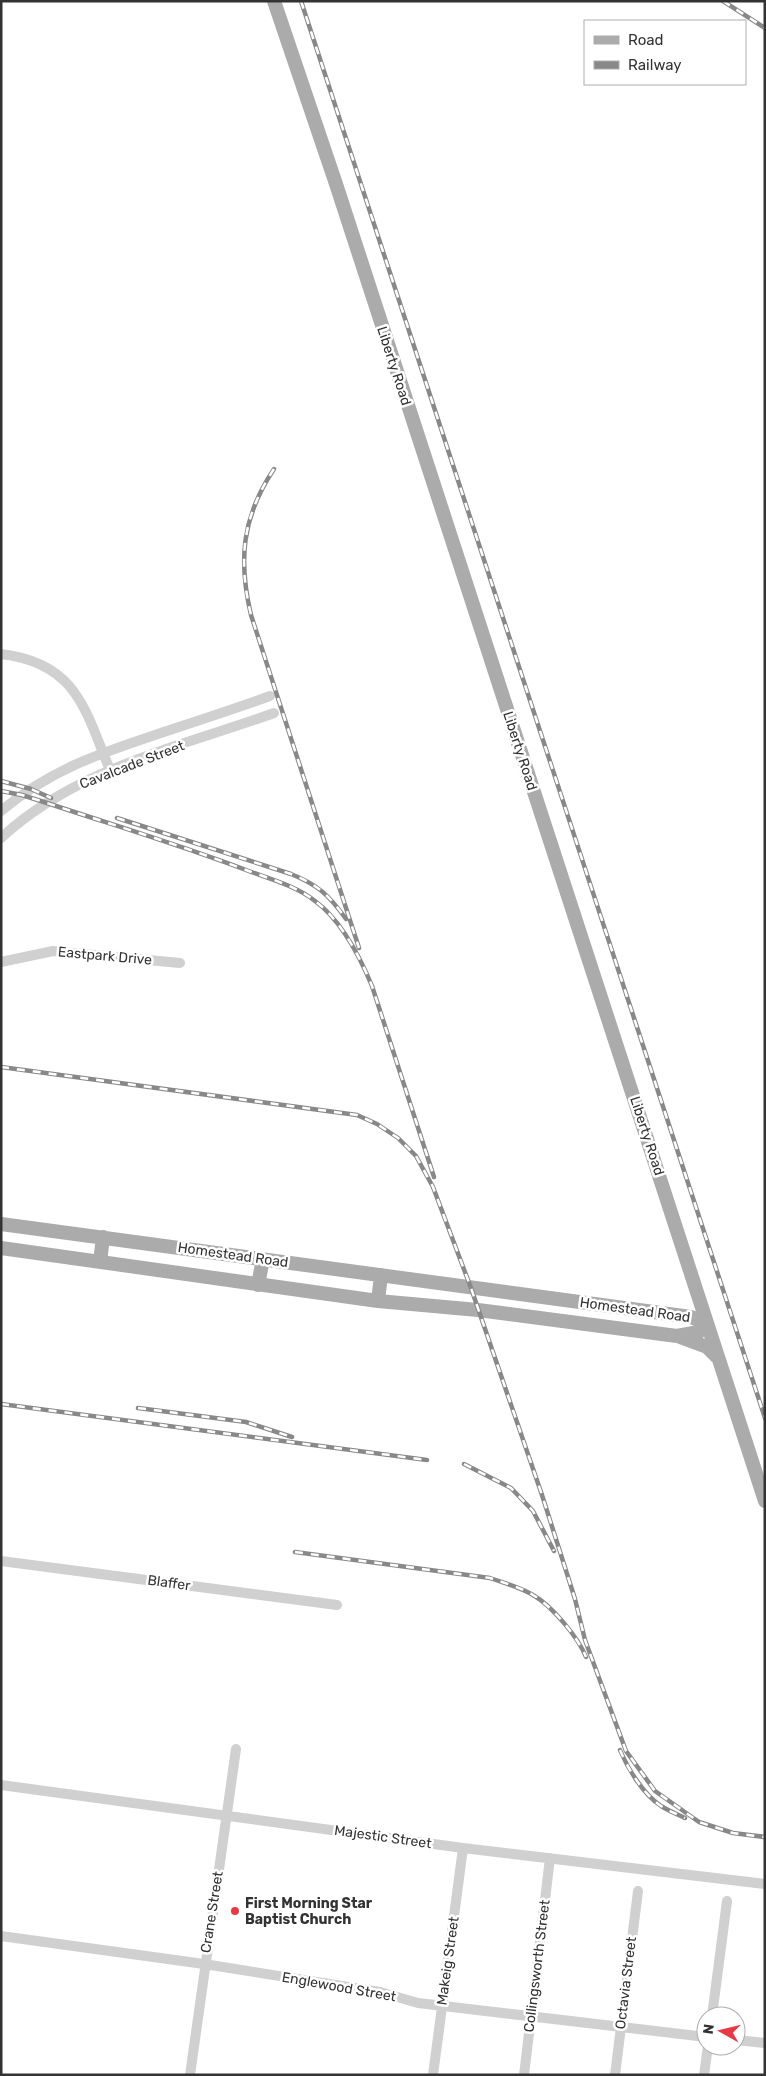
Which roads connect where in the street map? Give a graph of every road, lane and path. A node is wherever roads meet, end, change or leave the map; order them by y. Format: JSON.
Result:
{"nodes":[{"id":1,"x":274,"y":1,"type":"edge"},
{"id":2,"x":1,"y":654,"type":"edge"},
{"id":3,"x":270,"y":696,"type":"dead end"},
{"id":4,"x":238,"y":707,"type":"junction"},
{"id":5,"x":274,"y":714,"type":"dead end"},
{"id":6,"x":244,"y":724,"type":"junction"},
{"id":7,"x":102,"y":752,"type":"junction"},
{"id":8,"x":110,"y":770,"type":"junction"},
{"id":9,"x":1,"y":811,"type":"edge"},
{"id":10,"x":1,"y":838,"type":"edge"},
{"id":11,"x":1,"y":962,"type":"edge"},
{"id":12,"x":180,"y":963,"type":"dead end"},
{"id":13,"x":8,"y":1225,"type":"edge"},
{"id":14,"x":103,"y":1237,"type":"junction"},
{"id":15,"x":6,"y":1249,"type":"edge"},
{"id":16,"x":263,"y":1259,"type":"junction"},
{"id":17,"x":100,"y":1262,"type":"junction"},
{"id":18,"x":690,"y":1273,"type":"junction"},
{"id":19,"x":381,"y":1275,"type":"junction"},
{"id":20,"x":258,"y":1285,"type":"junction"},
{"id":21,"x":378,"y":1301,"type":"junction"},
{"id":22,"x":583,"y":1303,"type":"junction"},
{"id":23,"x":674,"y":1315,"type":"junction"},
{"id":24,"x":706,"y":1323,"type":"junction"},
{"id":25,"x":580,"y":1324,"type":"junction"},
{"id":26,"x":677,"y":1336,"type":"junction"},
{"id":27,"x":717,"y":1358,"type":"junction"},
{"id":28,"x":765,"y":1501,"type":"edge"},
{"id":29,"x":1,"y":1561,"type":"edge"},
{"id":30,"x":337,"y":1605,"type":"dead end"},
{"id":31,"x":236,"y":1748,"type":"dead end"},
{"id":32,"x":1,"y":1785,"type":"edge"},
{"id":33,"x":227,"y":1816,"type":"junction"},
{"id":34,"x":463,"y":1848,"type":"junction"},
{"id":35,"x":550,"y":1858,"type":"junction"},
{"id":36,"x":765,"y":1884,"type":"edge"},
{"id":37,"x":638,"y":1891,"type":"dead end"},
{"id":38,"x":727,"y":1901,"type":"dead end"},
{"id":39,"x":1,"y":1936,"type":"edge"},
{"id":40,"x":204,"y":1964,"type":"junction"},
{"id":41,"x":442,"y":2005,"type":"junction"},
{"id":42,"x":713,"y":2006,"type":"edge"},
{"id":43,"x":531,"y":2016,"type":"junction"},
{"id":44,"x":621,"y":2028,"type":"junction"},
{"id":45,"x":696,"y":2037,"type":"edge"},
{"id":46,"x":746,"y":2041,"type":"edge"},
{"id":47,"x":765,"y":2043,"type":"edge"},
{"id":48,"x":707,"y":2056,"type":"edge"},
{"id":49,"x":190,"y":2075,"type":"edge"},
{"id":50,"x":433,"y":2075,"type":"edge"},
{"id":51,"x":524,"y":2075,"type":"edge"},
{"id":52,"x":614,"y":2075,"type":"edge"},
{"id":53,"x":704,"y":2075,"type":"edge"}],
"edges":[{"from":1,"to":18,"type":"main road","name":"Liberty Road"},
{"from":2,"to":7,"type":"street"},
{"from":3,"to":4,"type":"street","name":"Cavalcade Street"},
{"from":4,"to":6,"type":"street"},
{"from":4,"to":7,"type":"street","name":"Cavalcade Street"},
{"from":5,"to":6,"type":"street","name":"Cavalcade Street"},
{"from":6,"to":8,"type":"street","name":"Cavalcade Street"},
{"from":7,"to":8,"type":"street"},
{"from":7,"to":9,"type":"street","name":"Cavalcade Street"},
{"from":8,"to":10,"type":"street","name":"Cavalcade Street"},
{"from":11,"to":12,"type":"street","name":"Eastpark Drive"},
{"from":13,"to":14,"type":"main road","name":"Homestead Road"},
{"from":13,"to":15,"type":"main road"},
{"from":14,"to":16,"type":"main road","name":"Homestead Road"},
{"from":14,"to":17,"type":"main road"},
{"from":15,"to":17,"type":"main road","name":"Homestead Road"},
{"from":16,"to":19,"type":"main road","name":"Homestead Road"},
{"from":16,"to":20,"type":"main road"},
{"from":17,"to":20,"type":"main road","name":"Homestead Road"},
{"from":18,"to":23,"type":"main road"},
{"from":18,"to":24,"type":"main road","name":"Liberty Road"},
{"from":19,"to":21,"type":"main road"},
{"from":19,"to":22,"type":"main road","name":"Homestead Road"},
{"from":20,"to":21,"type":"main road","name":"Homestead Road"},
{"from":21,"to":25,"type":"main road","name":"Homestead Road"},
{"from":22,"to":23,"type":"main road","name":"Homestead Road"},
{"from":22,"to":25,"type":"main road"},
{"from":23,"to":24,"type":"main road","name":"Homestead Road"},
{"from":24,"to":26,"type":"main road","name":"Homestead Road"},
{"from":24,"to":27,"type":"main road","name":"Liberty Road"},
{"from":25,"to":26,"type":"main road","name":"Homestead Road"},
{"from":26,"to":27,"type":"main road"},
{"from":27,"to":28,"type":"main road","name":"Liberty Road"},
{"from":29,"to":30,"type":"street","name":"Blaffer"},
{"from":31,"to":33,"type":"street","name":"Crane Street"},
{"from":32,"to":33,"type":"street","name":"Majestic Street"},
{"from":33,"to":34,"type":"street","name":"Majestic Street"},
{"from":33,"to":40,"type":"street","name":"Crane Street"},
{"from":34,"to":35,"type":"street","name":"Majestic Street"},
{"from":34,"to":41,"type":"street","name":"Makeig Street"},
{"from":35,"to":36,"type":"street","name":"Majestic Street"},
{"from":35,"to":43,"type":"street","name":"Collingsworth Street"},
{"from":37,"to":44,"type":"street","name":"Octavia Street"},
{"from":38,"to":42,"type":"street"},
{"from":39,"to":40,"type":"street","name":"Englewood Street"},
{"from":40,"to":41,"type":"street","name":"Englewood Street"},
{"from":40,"to":49,"type":"street","name":"Crane Street"},
{"from":41,"to":43,"type":"street","name":"Englewood Street"},
{"from":41,"to":50,"type":"street","name":"Makeig Street"},
{"from":43,"to":44,"type":"street","name":"Englewood Street"},
{"from":43,"to":51,"type":"street","name":"Collingsworth Street"},
{"from":44,"to":45,"type":"street","name":"Englewood Street"},
{"from":44,"to":52,"type":"street","name":"Octavia Street"},
{"from":46,"to":47,"type":"street"},
{"from":48,"to":53,"type":"street"}]}
